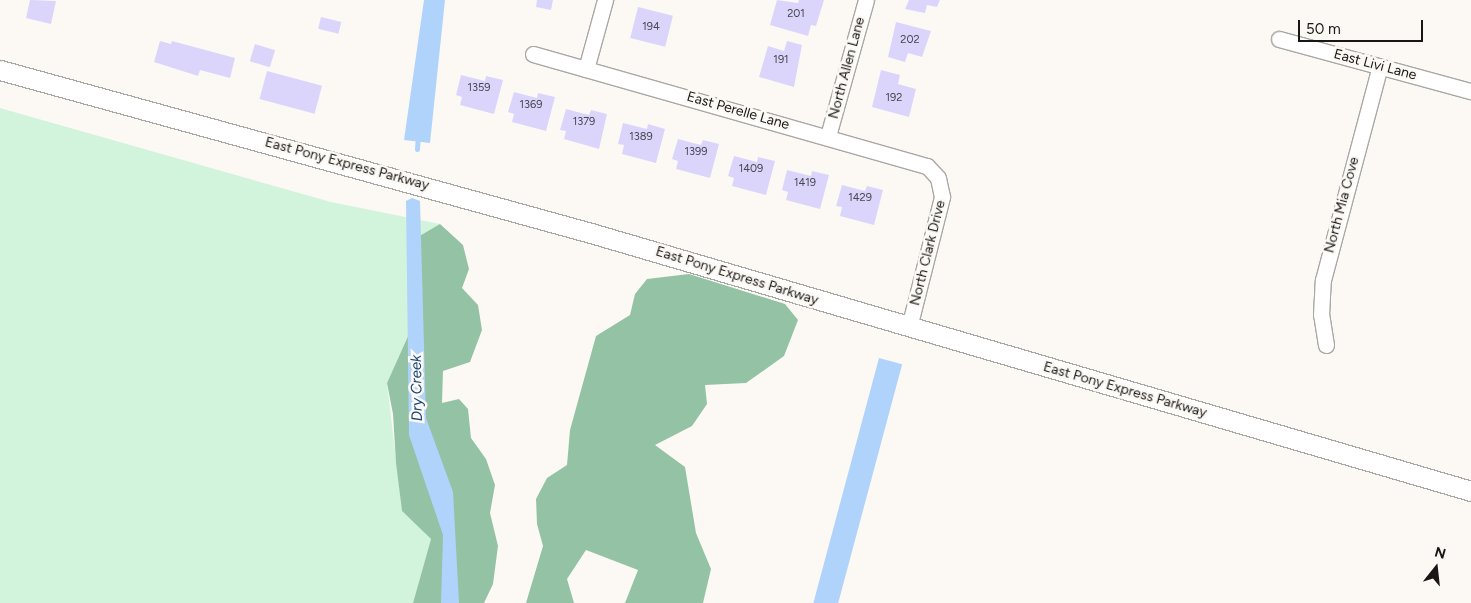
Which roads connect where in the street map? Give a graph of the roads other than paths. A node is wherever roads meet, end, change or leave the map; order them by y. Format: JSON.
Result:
{"nodes":[{"id":1,"x":604,"y":0,"type":"edge"},
{"id":2,"x":866,"y":0,"type":"edge"},
{"id":3,"x":1279,"y":39,"type":"dead end"},
{"id":4,"x":533,"y":54,"type":"dead end"},
{"id":5,"x":1380,"y":66,"type":"junction"},
{"id":6,"x":586,"y":69,"type":"junction"},
{"id":7,"x":0,"y":70,"type":"edge"},
{"id":8,"x":1471,"y":91,"type":"edge"},
{"id":9,"x":828,"y":136,"type":"junction"},
{"id":10,"x":938,"y":178,"type":"joint"},
{"id":11,"x":909,"y":327,"type":"junction"},
{"id":12,"x":1326,"y":345,"type":"dead end"},
{"id":13,"x":1471,"y":490,"type":"edge"}],
"edges":[{"from":1,"to":6,"type":"street"},
{"from":2,"to":9,"type":"street","name":"North Allen Lane"},
{"from":3,"to":5,"type":"street","name":"East Livi Lane"},
{"from":4,"to":6,"type":"street","name":"East Perelle Lane"},
{"from":5,"to":8,"type":"street","name":"East Livi Lane"},
{"from":5,"to":12,"type":"street","name":"North Mia Cove"},
{"from":6,"to":9,"type":"street","name":"East Perelle Lane"},
{"from":7,"to":11,"type":"street","name":"East Pony Express Parkway"},
{"from":9,"to":10,"type":"street","name":"East Perelle Lane"},
{"from":10,"to":11,"type":"street","name":"North Clark Drive"},
{"from":11,"to":13,"type":"street","name":"East Pony Express Parkway"}]}
